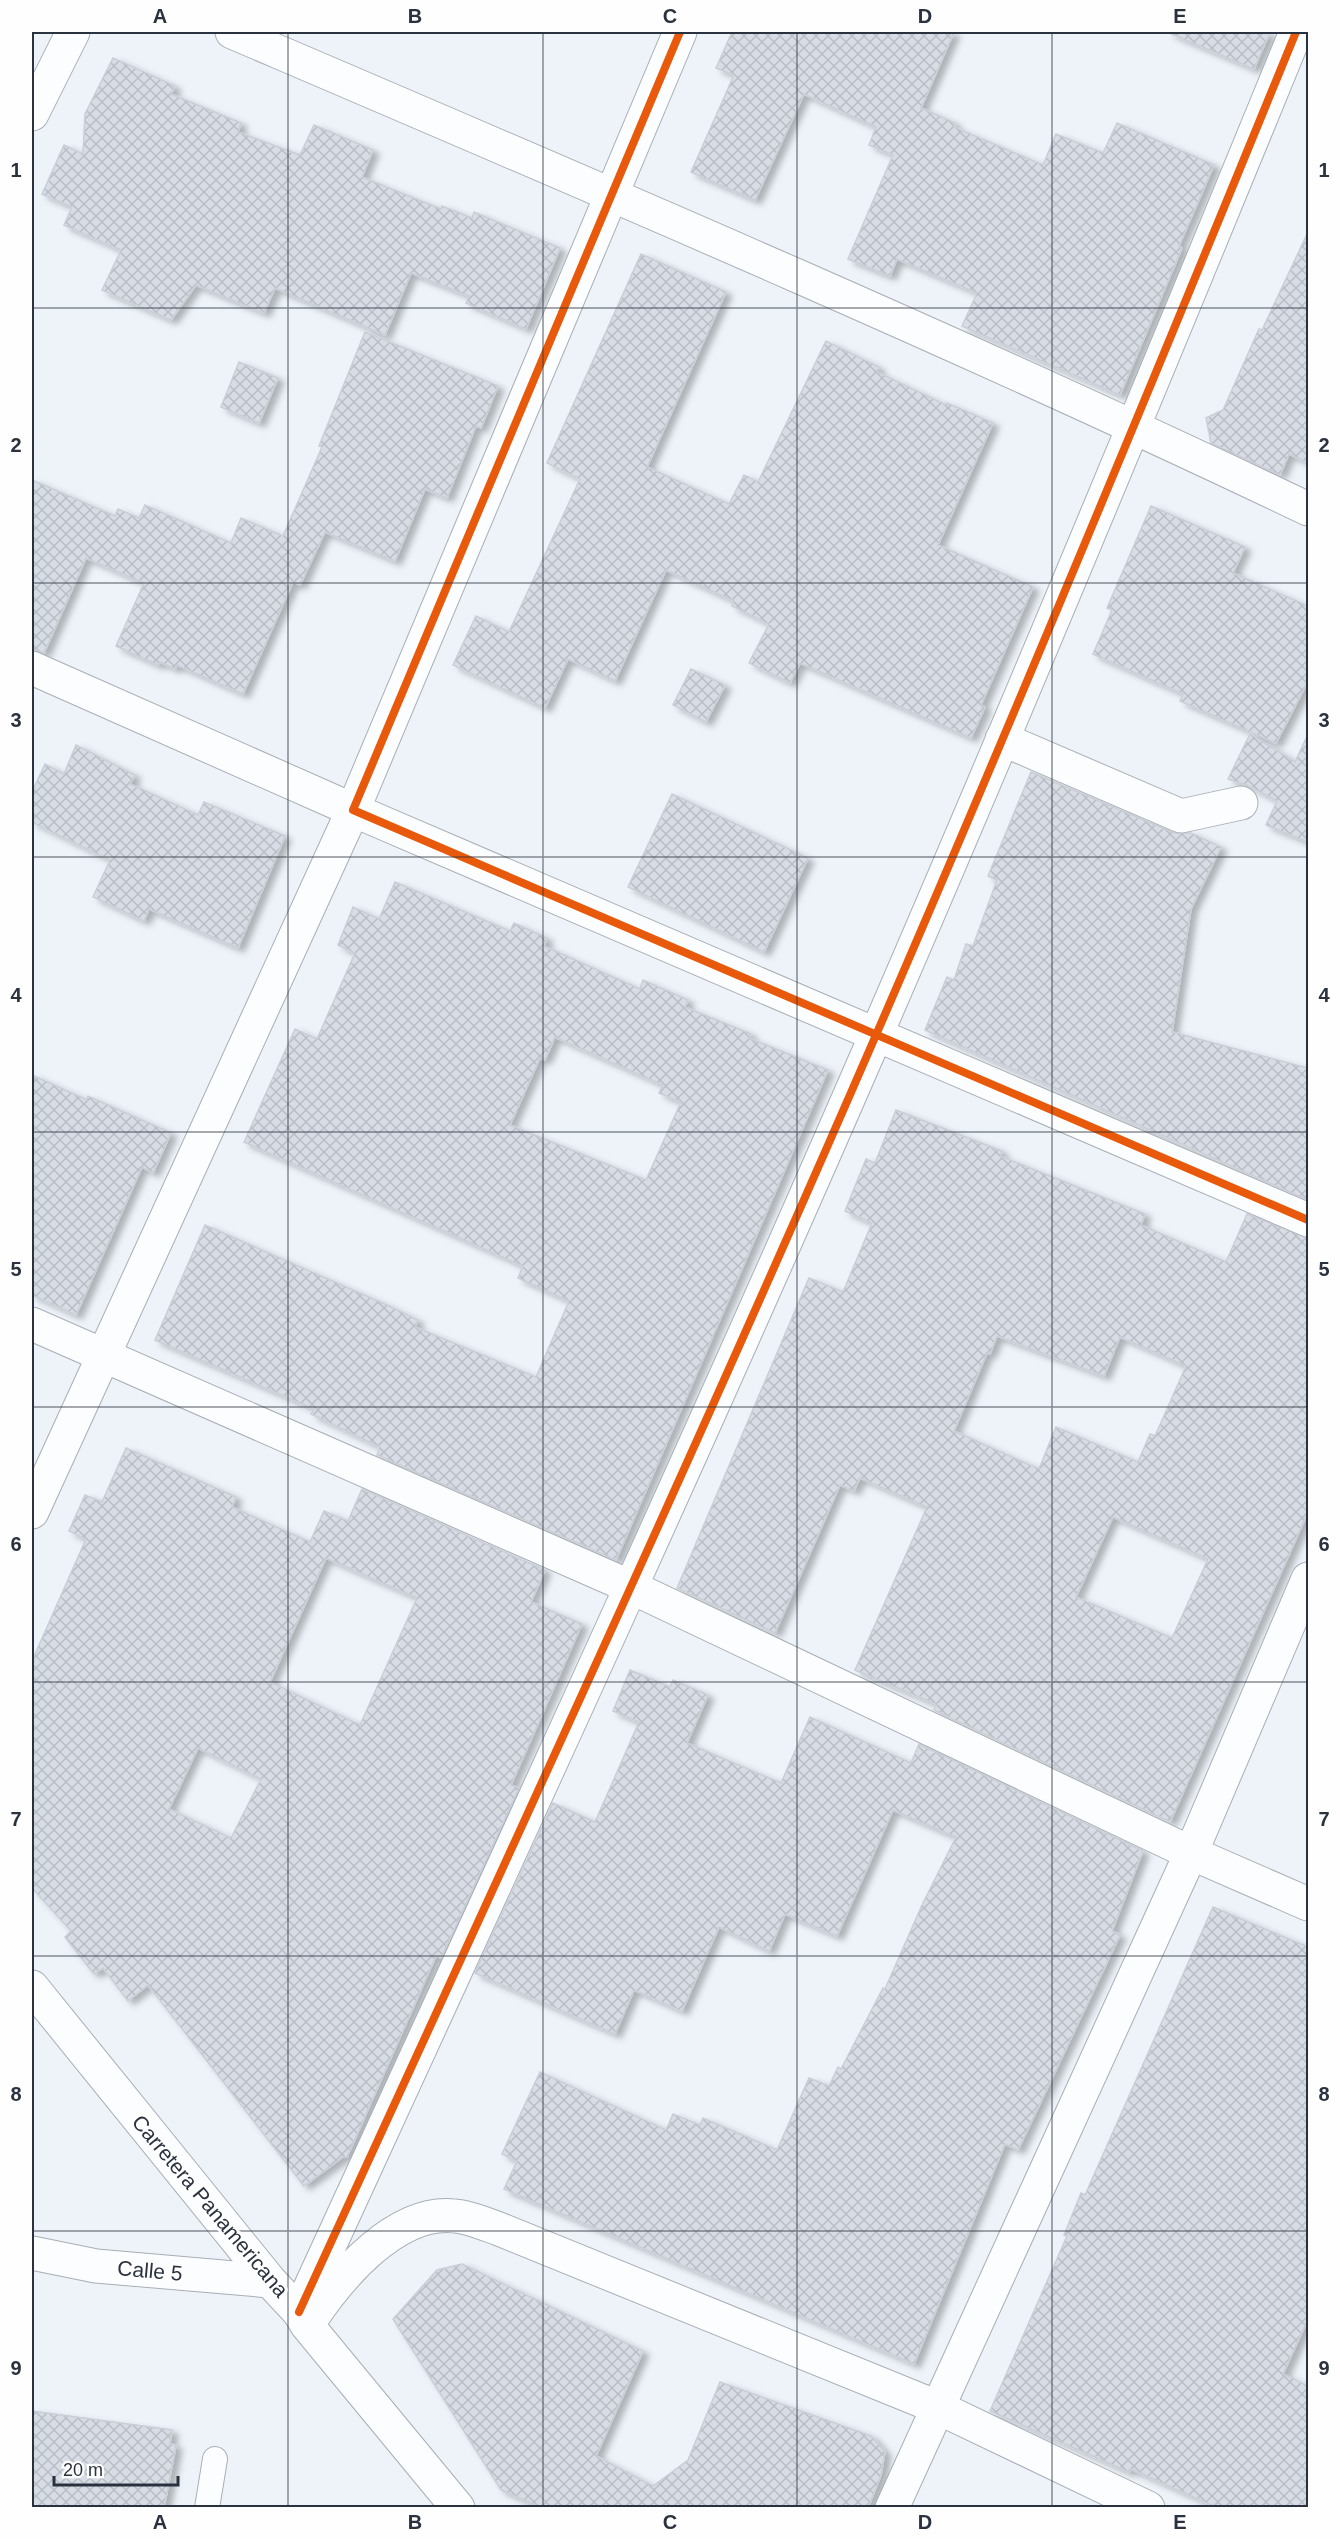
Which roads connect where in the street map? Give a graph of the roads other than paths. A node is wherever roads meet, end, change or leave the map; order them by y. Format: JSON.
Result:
{"nodes":[{"id":1,"x":73,"y":32,"type":"edge"},
{"id":2,"x":232,"y":32,"type":"edge"},
{"id":3,"x":680,"y":32,"type":"edge"},
{"id":4,"x":1296,"y":32,"type":"edge"},
{"id":5,"x":32,"y":114,"type":"edge"},
{"id":6,"x":613,"y":195,"type":"junction"},
{"id":7,"x":1135,"y":426,"type":"junction"},
{"id":8,"x":1308,"y":509,"type":"edge"},
{"id":9,"x":32,"y":668,"type":"edge"},
{"id":10,"x":1002,"y":739,"type":"junction"},
{"id":11,"x":1241,"y":803,"type":"dead end"},
{"id":12,"x":353,"y":810,"type":"junction"},
{"id":13,"x":876,"y":1036,"type":"junction"},
{"id":14,"x":1308,"y":1220,"type":"edge"},
{"id":15,"x":32,"y":1324,"type":"edge"},
{"id":16,"x":103,"y":1355,"type":"junction"},
{"id":17,"x":32,"y":1512,"type":"edge"},
{"id":18,"x":1308,"y":1579,"type":"edge"},
{"id":19,"x":631,"y":1587,"type":"junction"},
{"id":20,"x":1191,"y":1853,"type":"junction"},
{"id":21,"x":1308,"y":1904,"type":"edge"},
{"id":22,"x":32,"y":1987,"type":"edge"},
{"id":23,"x":32,"y":2253,"type":"edge"},
{"id":24,"x":270,"y":2281,"type":"junction"},
{"id":25,"x":303,"y":2318,"type":"junction"},
{"id":26,"x":937,"y":2407,"type":"junction"},
{"id":27,"x":215,"y":2459,"type":"dead end"},
{"id":28,"x":207,"y":2508,"type":"edge"},
{"id":29,"x":458,"y":2508,"type":"edge"},
{"id":30,"x":892,"y":2508,"type":"edge"},
{"id":31,"x":1148,"y":2508,"type":"edge"}],
"edges":[{"from":1,"to":5,"type":"street"},
{"from":2,"to":6,"type":"street"},
{"from":3,"to":6,"type":"street"},
{"from":4,"to":7,"type":"street"},
{"from":6,"to":7,"type":"street"},
{"from":6,"to":12,"type":"street"},
{"from":7,"to":8,"type":"street"},
{"from":7,"to":10,"type":"street"},
{"from":9,"to":12,"type":"street"},
{"from":10,"to":11,"type":"street"},
{"from":10,"to":13,"type":"street"},
{"from":12,"to":13,"type":"street"},
{"from":12,"to":16,"type":"street"},
{"from":13,"to":14,"type":"street"},
{"from":13,"to":19,"type":"street"},
{"from":15,"to":16,"type":"street"},
{"from":16,"to":17,"type":"street"},
{"from":16,"to":19,"type":"street"},
{"from":18,"to":20,"type":"street"},
{"from":19,"to":20,"type":"street"},
{"from":19,"to":25,"type":"street"},
{"from":20,"to":21,"type":"street"},
{"from":20,"to":26,"type":"street"},
{"from":22,"to":24,"type":"street","name":"Carretera Panamericana"},
{"from":23,"to":24,"type":"street","name":"Calle 5"},
{"from":24,"to":25,"type":"street","name":"Carretera Panamericana"},
{"from":25,"to":26,"type":"street"},
{"from":25,"to":29,"type":"street","name":"Carretera Panamericana"},
{"from":26,"to":30,"type":"street"},
{"from":26,"to":31,"type":"street"},
{"from":27,"to":28,"type":"lane"}]}
